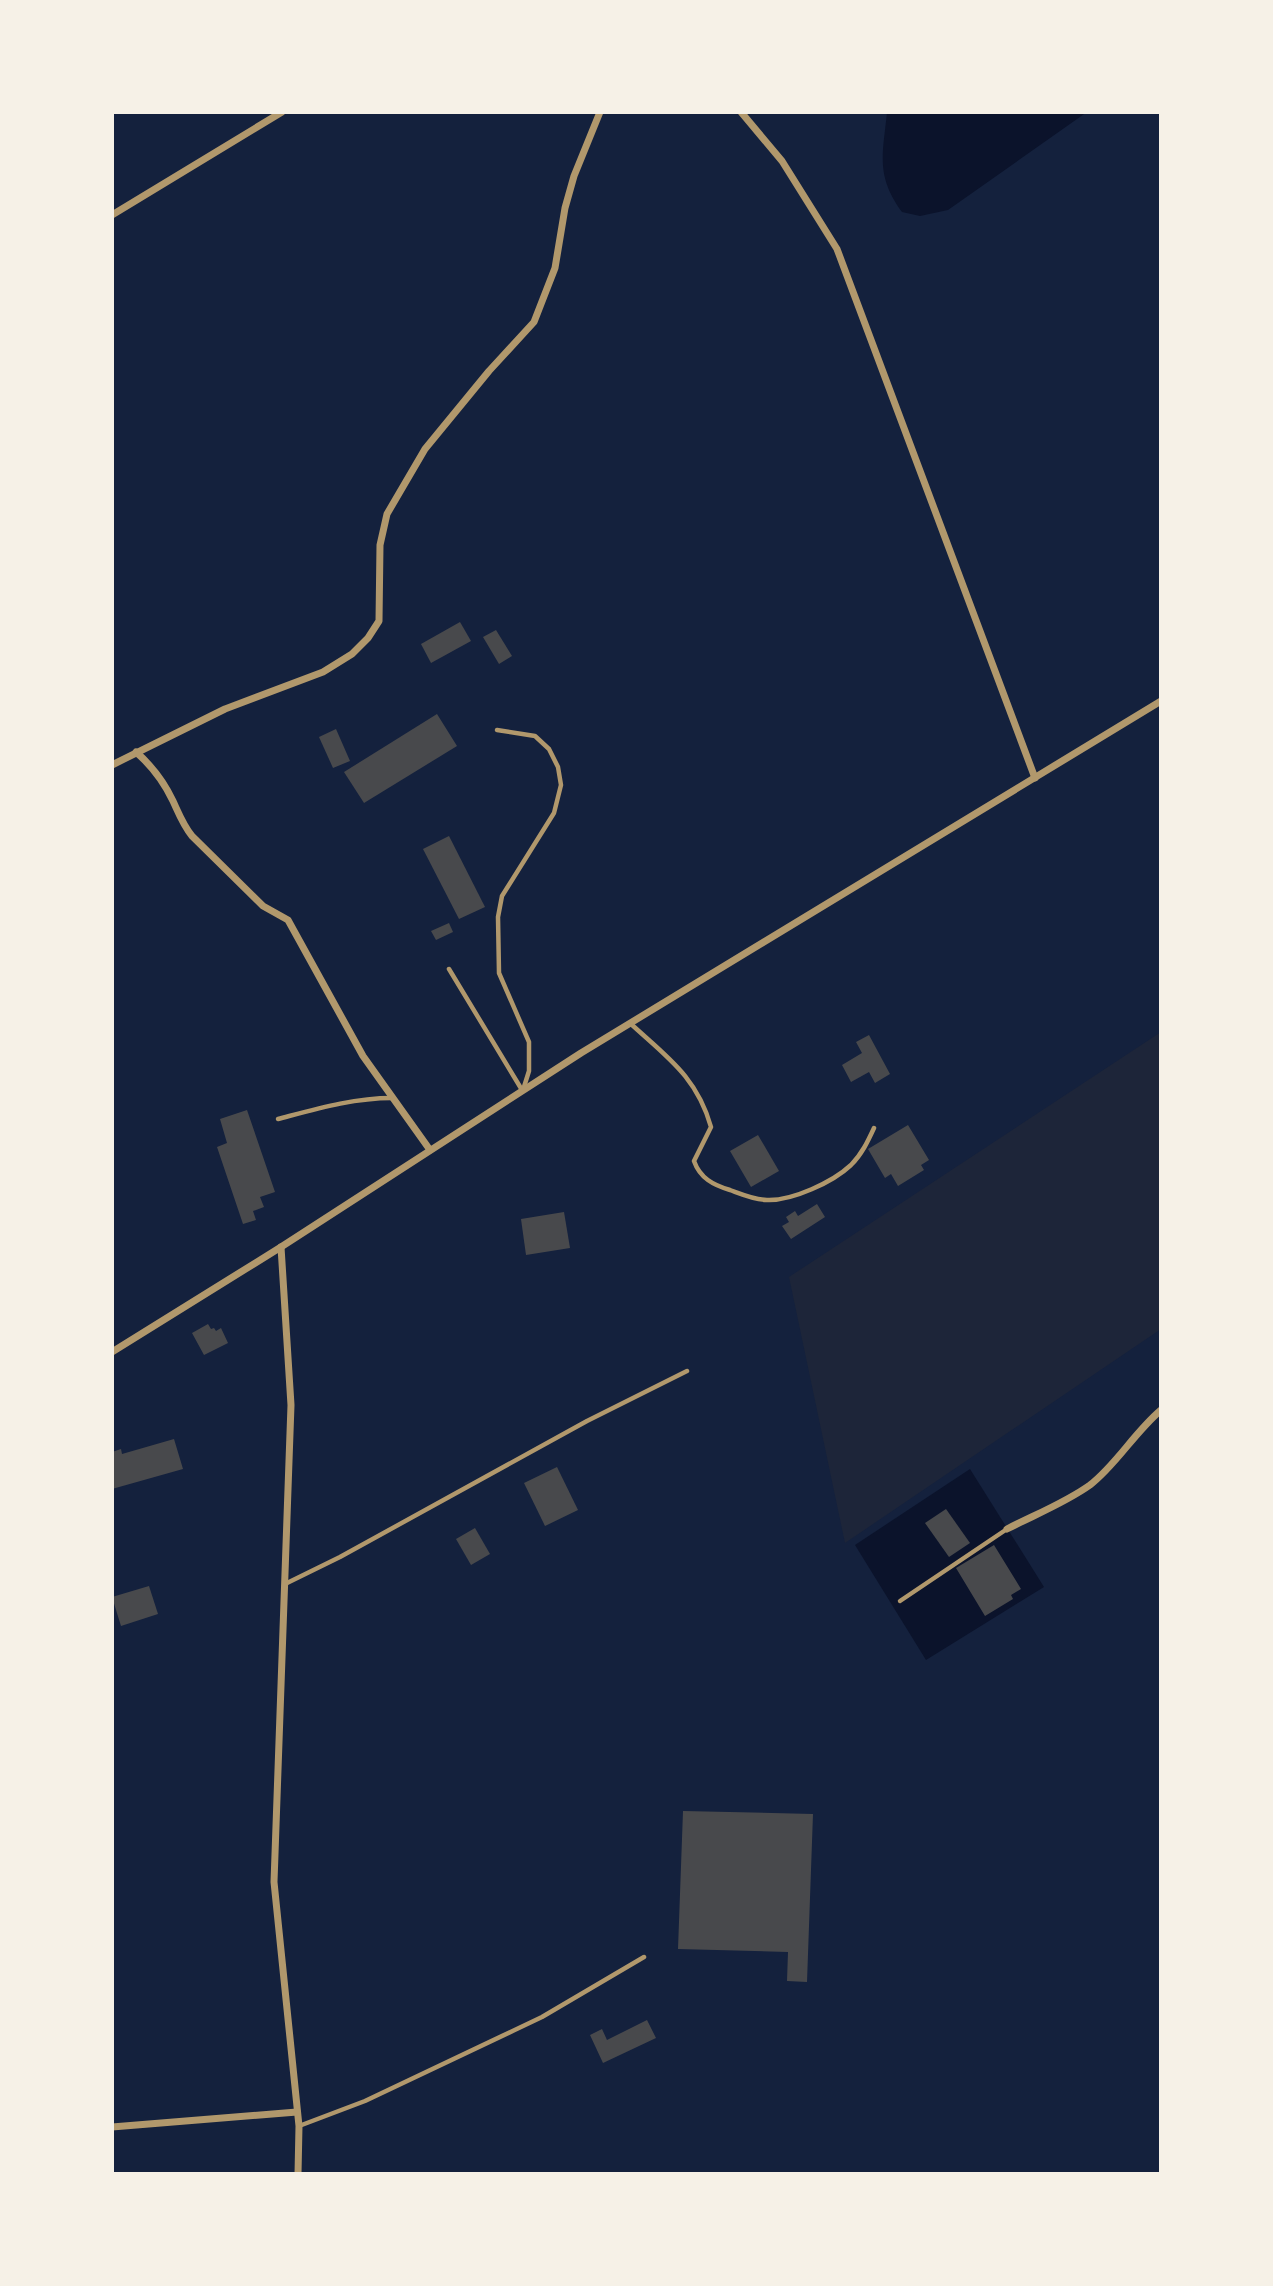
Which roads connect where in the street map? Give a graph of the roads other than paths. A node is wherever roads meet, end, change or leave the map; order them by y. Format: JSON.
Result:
{"nodes":[{"id":1,"x":282,"y":112,"type":"edge"},
{"id":2,"x":600,"y":112,"type":"edge"},
{"id":3,"x":741,"y":112,"type":"edge"},
{"id":4,"x":112,"y":215,"type":"edge"},
{"id":5,"x":1161,"y":701,"type":"edge"},
{"id":6,"x":497,"y":730,"type":"dead end"},
{"id":7,"x":136,"y":752,"type":"junction"},
{"id":8,"x":112,"y":765,"type":"edge"},
{"id":9,"x":1035,"y":778,"type":"junction"},
{"id":10,"x":449,"y":968,"type":"dead end"},
{"id":11,"x":630,"y":1023,"type":"junction"},
{"id":12,"x":523,"y":1091,"type":"junction"},
{"id":13,"x":392,"y":1098,"type":"junction"},
{"id":14,"x":278,"y":1119,"type":"dead end"},
{"id":15,"x":874,"y":1128,"type":"dead end"},
{"id":16,"x":430,"y":1150,"type":"junction"},
{"id":17,"x":281,"y":1247,"type":"junction"},
{"id":18,"x":112,"y":1352,"type":"edge"},
{"id":19,"x":687,"y":1371,"type":"dead end"},
{"id":20,"x":1161,"y":1410,"type":"edge"},
{"id":21,"x":1007,"y":1529,"type":"joint"},
{"id":22,"x":285,"y":1584,"type":"junction"},
{"id":23,"x":900,"y":1601,"type":"dead end"},
{"id":24,"x":644,"y":1958,"type":"dead end"},
{"id":25,"x":297,"y":2112,"type":"junction"},
{"id":26,"x":299,"y":2126,"type":"junction"},
{"id":27,"x":112,"y":2127,"type":"edge"},
{"id":28,"x":298,"y":2174,"type":"edge"}],
"edges":[{"from":1,"to":4,"type":"street"},
{"from":2,"to":7,"type":"street"},
{"from":3,"to":9,"type":"street"},
{"from":5,"to":9,"type":"street"},
{"from":6,"to":12,"type":"lane"},
{"from":7,"to":8,"type":"street"},
{"from":7,"to":13,"type":"street"},
{"from":9,"to":11,"type":"street"},
{"from":10,"to":12,"type":"lane"},
{"from":11,"to":12,"type":"street"},
{"from":11,"to":15,"type":"lane"},
{"from":12,"to":16,"type":"street"},
{"from":13,"to":14,"type":"lane"},
{"from":13,"to":16,"type":"street"},
{"from":16,"to":17,"type":"street"},
{"from":17,"to":18,"type":"street"},
{"from":17,"to":22,"type":"street"},
{"from":19,"to":22,"type":"lane"},
{"from":20,"to":21,"type":"street"},
{"from":21,"to":23,"type":"lane"},
{"from":22,"to":25,"type":"street"},
{"from":24,"to":26,"type":"lane"},
{"from":25,"to":26,"type":"street"},
{"from":25,"to":27,"type":"street"},
{"from":26,"to":28,"type":"street"}]}
